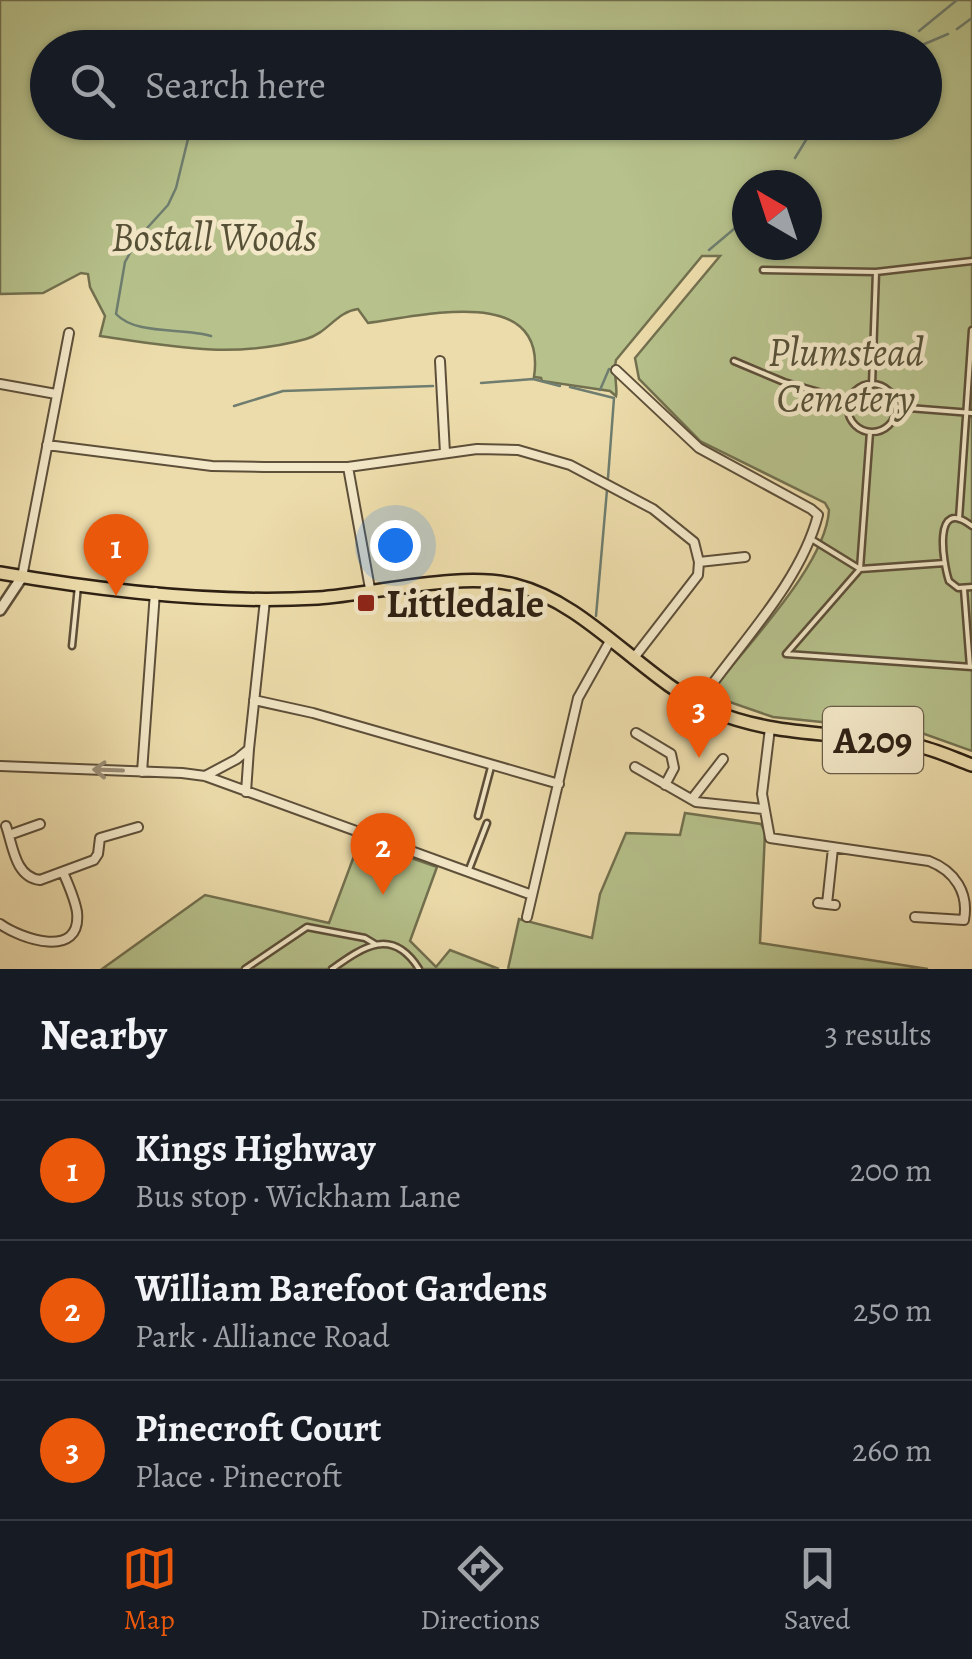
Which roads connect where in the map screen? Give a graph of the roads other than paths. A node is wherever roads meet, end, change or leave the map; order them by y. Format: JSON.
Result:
{"nodes":[{"id":1,"x":972,"y":261,"type":"edge"},
{"id":2,"x":763,"y":270,"type":"dead end"},
{"id":3,"x":876,"y":272,"type":"junction"},
{"id":4,"x":972,"y":330,"type":"edge"},
{"id":5,"x":69,"y":332,"type":"dead end"},
{"id":6,"x":440,"y":361,"type":"dead end"},
{"id":7,"x":734,"y":362,"type":"dead end"},
{"id":8,"x":616,"y":370,"type":"dead end"},
{"id":9,"x":0,"y":384,"type":"edge"},
{"id":10,"x":872,"y":385,"type":"junction"},
{"id":11,"x":56,"y":394,"type":"junction"},
{"id":12,"x":850,"y":400,"type":"junction"},
{"id":13,"x":896,"y":407,"type":"junction"},
{"id":14,"x":969,"y":413,"type":"edge"},
{"id":15,"x":870,"y":432,"type":"junction"},
{"id":16,"x":47,"y":444,"type":"junction"},
{"id":17,"x":446,"y":453,"type":"junction"},
{"id":18,"x":348,"y":467,"type":"junction"},
{"id":19,"x":960,"y":519,"type":"junction"},
{"id":20,"x":972,"y":526,"type":"edge"},
{"id":21,"x":811,"y":539,"type":"junction"},
{"id":22,"x":745,"y":557,"type":"dead end"},
{"id":23,"x":699,"y":562,"type":"junction"},
{"id":24,"x":944,"y":563,"type":"junction"},
{"id":25,"x":860,"y":569,"type":"junction"},
{"id":26,"x":0,"y":573,"type":"edge"},
{"id":27,"x":22,"y":577,"type":"junction"},
{"id":28,"x":78,"y":584,"type":"junction"},
{"id":29,"x":972,"y":587,"type":"edge"},
{"id":30,"x":964,"y":589,"type":"junction"},
{"id":31,"x":155,"y":592,"type":"junction"},
{"id":32,"x":370,"y":594,"type":"junction"},
{"id":33,"x":265,"y":600,"type":"junction"},
{"id":34,"x":0,"y":610,"type":"edge"},
{"id":35,"x":610,"y":642,"type":"junction"},
{"id":36,"x":72,"y":646,"type":"dead end"},
{"id":37,"x":633,"y":659,"type":"junction"},
{"id":38,"x":971,"y":667,"type":"edge"},
{"id":39,"x":254,"y":700,"type":"junction"},
{"id":40,"x":698,"y":704,"type":"junction"},
{"id":41,"x":770,"y":728,"type":"junction"},
{"id":42,"x":636,"y":732,"type":"dead end"},
{"id":43,"x":249,"y":748,"type":"junction"},
{"id":44,"x":724,"y":759,"type":"dead end"},
{"id":45,"x":492,"y":762,"type":"junction"},
{"id":46,"x":972,"y":765,"type":"edge"},
{"id":47,"x":0,"y":766,"type":"edge"},
{"id":48,"x":635,"y":767,"type":"dead end"},
{"id":49,"x":142,"y":772,"type":"junction"},
{"id":50,"x":205,"y":776,"type":"junction"},
{"id":51,"x":559,"y":784,"type":"junction"},
{"id":52,"x":665,"y":784,"type":"junction"},
{"id":53,"x":246,"y":792,"type":"junction"},
{"id":54,"x":692,"y":799,"type":"junction"},
{"id":55,"x":763,"y":809,"type":"junction"},
{"id":56,"x":478,"y":816,"type":"dead end"},
{"id":57,"x":487,"y":823,"type":"dead end"},
{"id":58,"x":40,"y":824,"type":"dead end"},
{"id":59,"x":138,"y":827,"type":"dead end"},
{"id":60,"x":833,"y":848,"type":"junction"},
{"id":61,"x":63,"y":872,"type":"junction"},
{"id":62,"x":468,"y":872,"type":"junction"},
{"id":63,"x":532,"y":895,"type":"junction"},
{"id":64,"x":826,"y":904,"type":"dead end"},
{"id":65,"x":526,"y":916,"type":"dead end"},
{"id":66,"x":915,"y":917,"type":"dead end"},
{"id":67,"x":0,"y":924,"type":"edge"},
{"id":68,"x":375,"y":944,"type":"junction"},
{"id":69,"x":245,"y":969,"type":"edge"},
{"id":70,"x":332,"y":969,"type":"edge"},
{"id":71,"x":418,"y":969,"type":"edge"}],
"edges":[{"from":1,"to":3,"type":"lane"},
{"from":2,"to":3,"type":"lane"},
{"from":3,"to":10,"type":"lane"},
{"from":4,"to":14,"type":"lane"},
{"from":5,"to":11,"type":"street"},
{"from":6,"to":17,"type":"street"},
{"from":7,"to":12,"type":"lane"},
{"from":8,"to":21,"type":"street"},
{"from":9,"to":11,"type":"street"},
{"from":10,"to":12,"type":"lane"},
{"from":10,"to":13,"type":"lane"},
{"from":11,"to":16,"type":"street"},
{"from":12,"to":15,"type":"lane"},
{"from":13,"to":14,"type":"lane"},
{"from":13,"to":15,"type":"lane"},
{"from":14,"to":19,"type":"lane"},
{"from":15,"to":25,"type":"lane"},
{"from":16,"to":18,"type":"street"},
{"from":16,"to":27,"type":"street"},
{"from":17,"to":18,"type":"street"},
{"from":17,"to":23,"type":"street"},
{"from":18,"to":32,"type":"street"},
{"from":19,"to":20,"type":"lane"},
{"from":19,"to":24,"type":"lane"},
{"from":21,"to":25,"type":"lane"},
{"from":21,"to":40,"type":"street"},
{"from":22,"to":23,"type":"street"},
{"from":23,"to":37,"type":"street"},
{"from":24,"to":25,"type":"lane"},
{"from":24,"to":30,"type":"lane"},
{"from":25,"to":38,"type":"lane"},
{"from":26,"to":27,"type":"main road","number":"A209"},
{"from":27,"to":28,"type":"main road","number":"A209"},
{"from":27,"to":34,"type":"street"},
{"from":28,"to":31,"type":"main road","number":"A209"},
{"from":28,"to":36,"type":"lane"},
{"from":29,"to":30,"type":"lane"},
{"from":30,"to":38,"type":"lane"},
{"from":31,"to":33,"type":"main road","number":"A209"},
{"from":31,"to":49,"type":"street"},
{"from":32,"to":33,"type":"main road","number":"A209"},
{"from":32,"to":35,"type":"main road","number":"A209"},
{"from":33,"to":39,"type":"street"},
{"from":35,"to":37,"type":"main road","number":"A209"},
{"from":35,"to":51,"type":"street"},
{"from":37,"to":40,"type":"main road","number":"A209"},
{"from":39,"to":43,"type":"street"},
{"from":39,"to":45,"type":"street"},
{"from":40,"to":41,"type":"main road","number":"A209"},
{"from":41,"to":46,"type":"main road","number":"A209"},
{"from":41,"to":55,"type":"street"},
{"from":42,"to":52,"type":"street"},
{"from":43,"to":50,"type":"street"},
{"from":43,"to":53,"type":"street"},
{"from":44,"to":54,"type":"street"},
{"from":45,"to":51,"type":"street"},
{"from":45,"to":56,"type":"lane"},
{"from":49,"to":47,"type":"street","one_way":true},
{"from":48,"to":52,"type":"street"},
{"from":49,"to":50,"type":"street"},
{"from":50,"to":53,"type":"street"},
{"from":51,"to":63,"type":"street"},
{"from":52,"to":54,"type":"street"},
{"from":53,"to":62,"type":"street"},
{"from":54,"to":55,"type":"street"},
{"from":55,"to":60,"type":"street"},
{"from":57,"to":62,"type":"lane"},
{"from":58,"to":61,"type":"street"},
{"from":59,"to":61,"type":"street"},
{"from":60,"to":64,"type":"street"},
{"from":60,"to":66,"type":"street"},
{"from":61,"to":67,"type":"street"},
{"from":62,"to":63,"type":"street"},
{"from":63,"to":65,"type":"street"},
{"from":68,"to":69,"type":"lane"},
{"from":68,"to":70,"type":"lane"},
{"from":68,"to":71,"type":"lane"}]}
